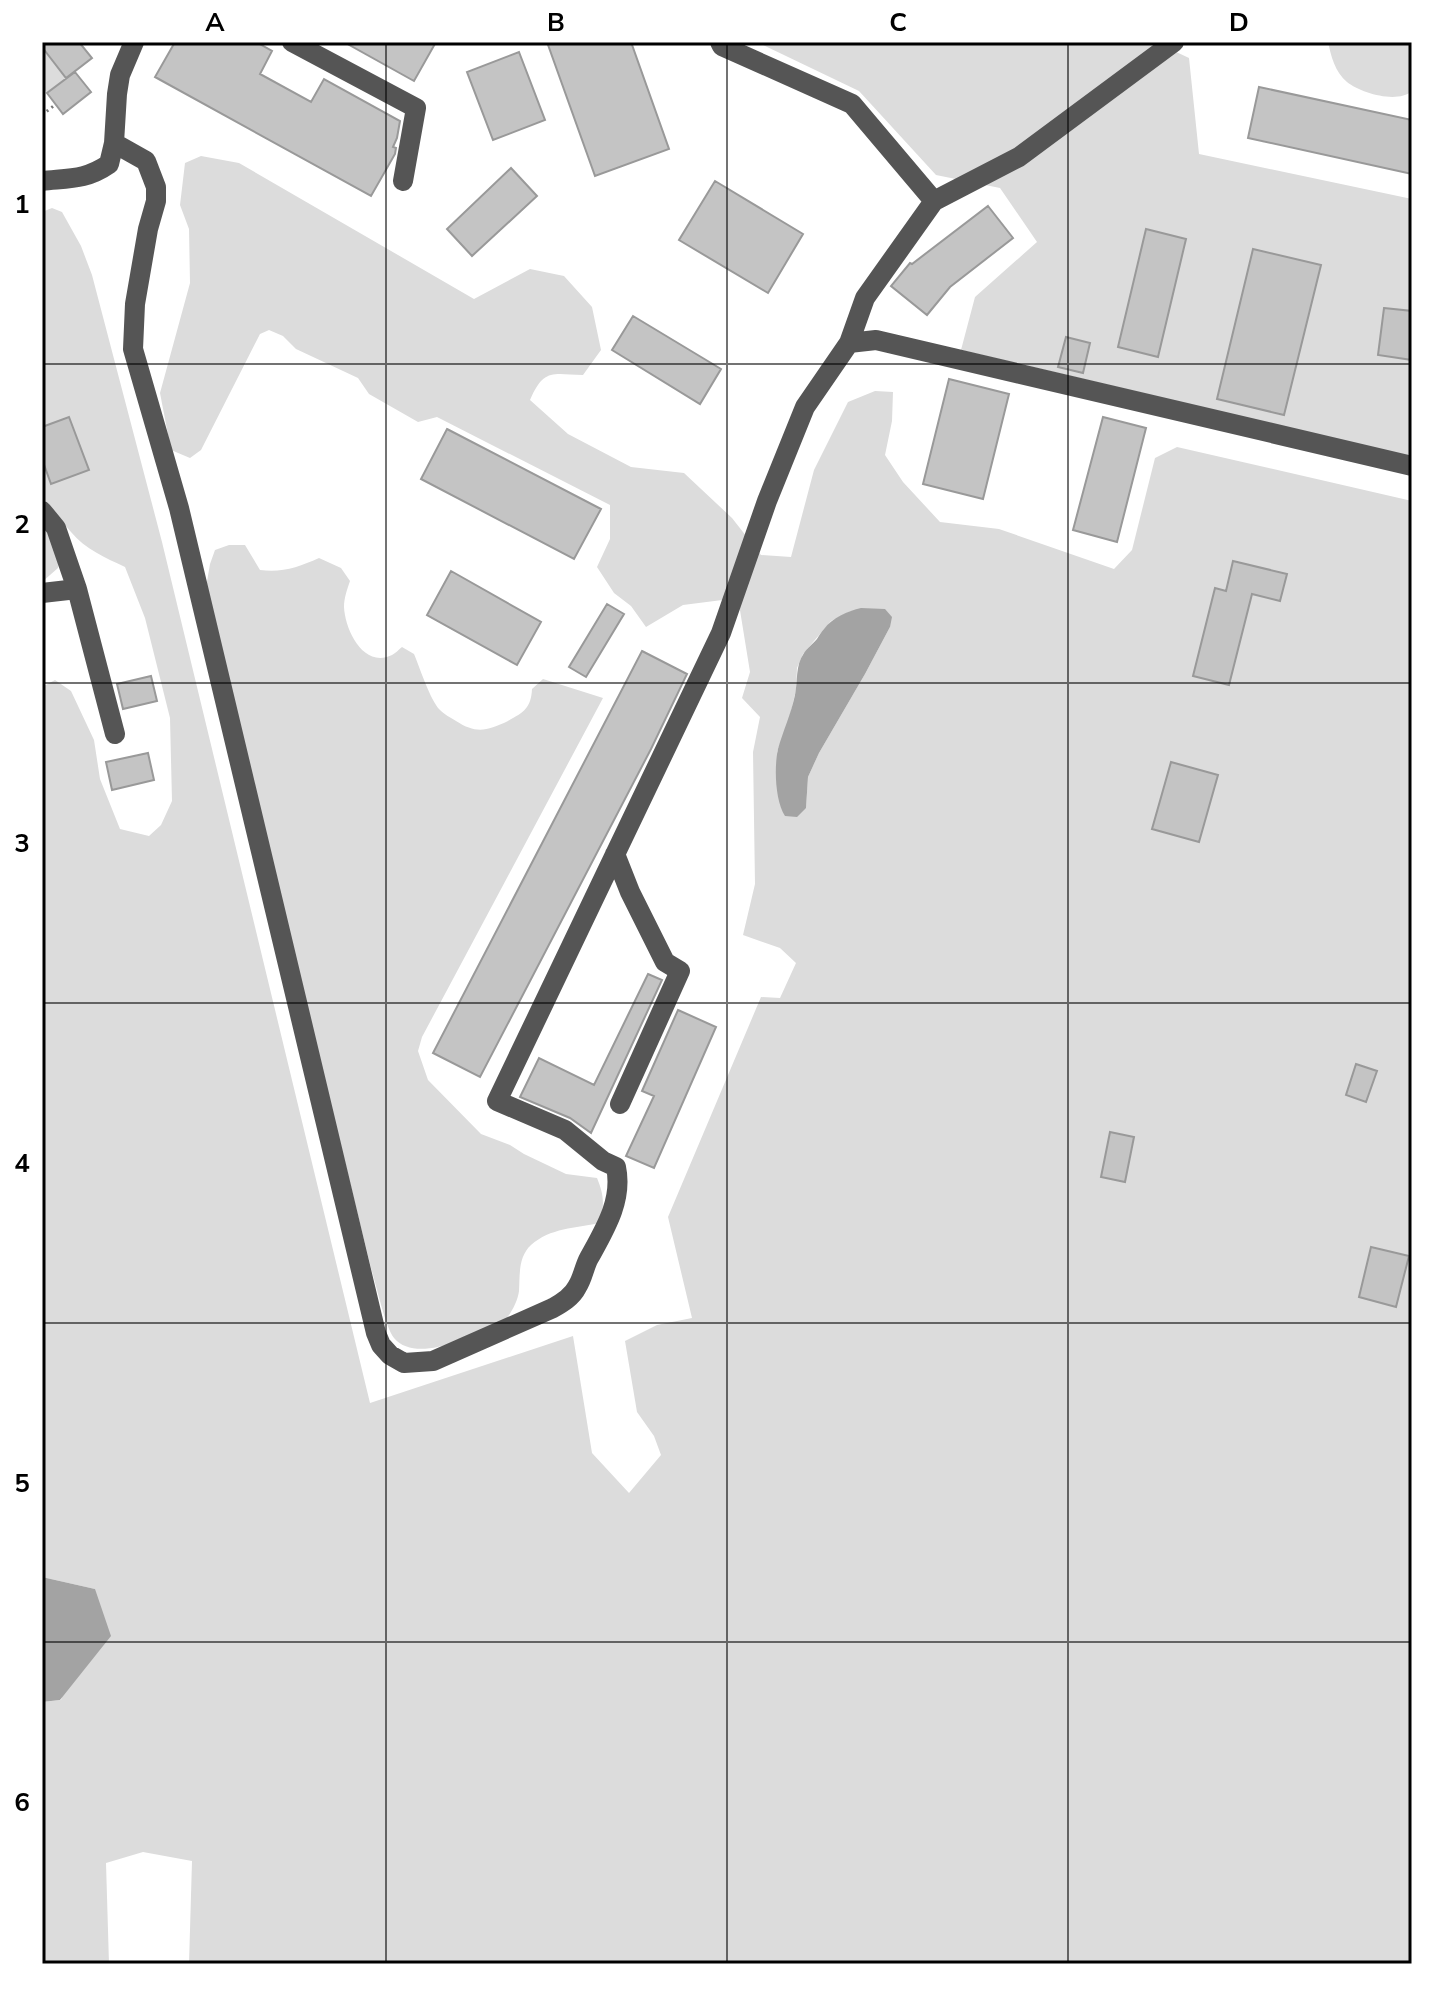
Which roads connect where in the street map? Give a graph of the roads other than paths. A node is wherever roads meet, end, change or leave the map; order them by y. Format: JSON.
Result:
{"nodes":[{"id":1,"x":134,"y":42,"type":"edge"},
{"id":2,"x":292,"y":42,"type":"edge"},
{"id":3,"x":720,"y":42,"type":"edge"},
{"id":4,"x":1174,"y":42,"type":"edge"},
{"id":5,"x":114,"y":143,"type":"junction"},
{"id":6,"x":42,"y":181,"type":"edge"},
{"id":7,"x":403,"y":181,"type":"dead end"},
{"id":8,"x":934,"y":201,"type":"junction"},
{"id":9,"x":849,"y":343,"type":"junction"},
{"id":10,"x":1412,"y":466,"type":"edge"},
{"id":11,"x":42,"y":511,"type":"edge"},
{"id":12,"x":77,"y":589,"type":"junction"},
{"id":13,"x":42,"y":593,"type":"edge"},
{"id":14,"x":115,"y":734,"type":"dead end"},
{"id":15,"x":615,"y":854,"type":"junction"},
{"id":16,"x":620,"y":1104,"type":"dead end"}],
"edges":[{"from":1,"to":5,"type":"lane"},
{"from":2,"to":7,"type":"lane"},
{"from":3,"to":8,"type":"lane"},
{"from":4,"to":8,"type":"lane"},
{"from":5,"to":6,"type":"lane"},
{"from":5,"to":15,"type":"lane"},
{"from":8,"to":9,"type":"lane"},
{"from":9,"to":10,"type":"lane"},
{"from":9,"to":15,"type":"lane"},
{"from":11,"to":12,"type":"lane"},
{"from":12,"to":13,"type":"lane"},
{"from":12,"to":14,"type":"lane"},
{"from":15,"to":16,"type":"lane"}]}
